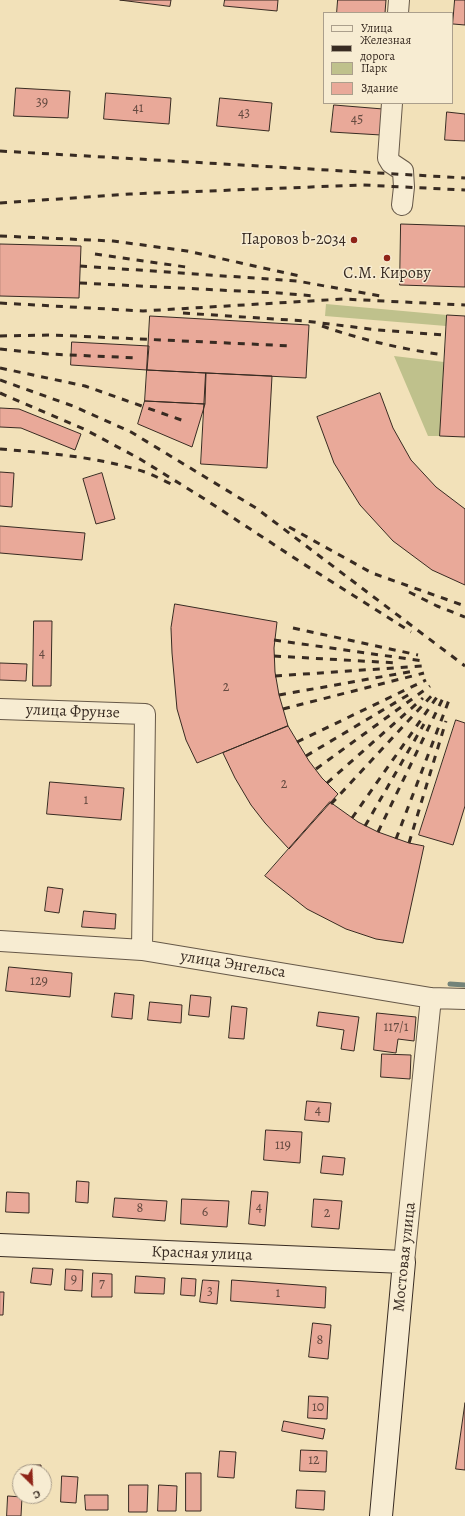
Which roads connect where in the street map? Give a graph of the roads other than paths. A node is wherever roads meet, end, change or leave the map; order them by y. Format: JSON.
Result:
{"nodes":[{"id":1,"x":399,"y":0,"type":"edge"},
{"id":2,"x":398,"y":12,"type":"edge"},
{"id":3,"x":392,"y":104,"type":"edge"},
{"id":4,"x":402,"y":205,"type":"dead end"},
{"id":5,"x":0,"y":709,"type":"edge"},
{"id":6,"x":0,"y":941,"type":"edge"},
{"id":7,"x":142,"y":950,"type":"junction"},
{"id":8,"x":431,"y":998,"type":"junction"},
{"id":9,"x":465,"y":999,"type":"edge"},
{"id":10,"x":0,"y":1245,"type":"edge"},
{"id":11,"x":404,"y":1262,"type":"junction"},
{"id":12,"x":381,"y":1516,"type":"edge"}],
"edges":[{"from":1,"to":2,"type":"street"},
{"from":3,"to":4,"type":"street"},
{"from":5,"to":7,"type":"street","name":"улица Фрунзе"},
{"from":6,"to":7,"type":"street","name":"улица Энгельса"},
{"from":7,"to":8,"type":"street","name":"улица Энгельса"},
{"from":8,"to":9,"type":"street","name":"улица Энгельса"},
{"from":8,"to":11,"type":"street","name":"Мостовая улица"},
{"from":10,"to":11,"type":"street","name":"Красная улица"},
{"from":11,"to":12,"type":"street","name":"Мостовая улица"}]}
